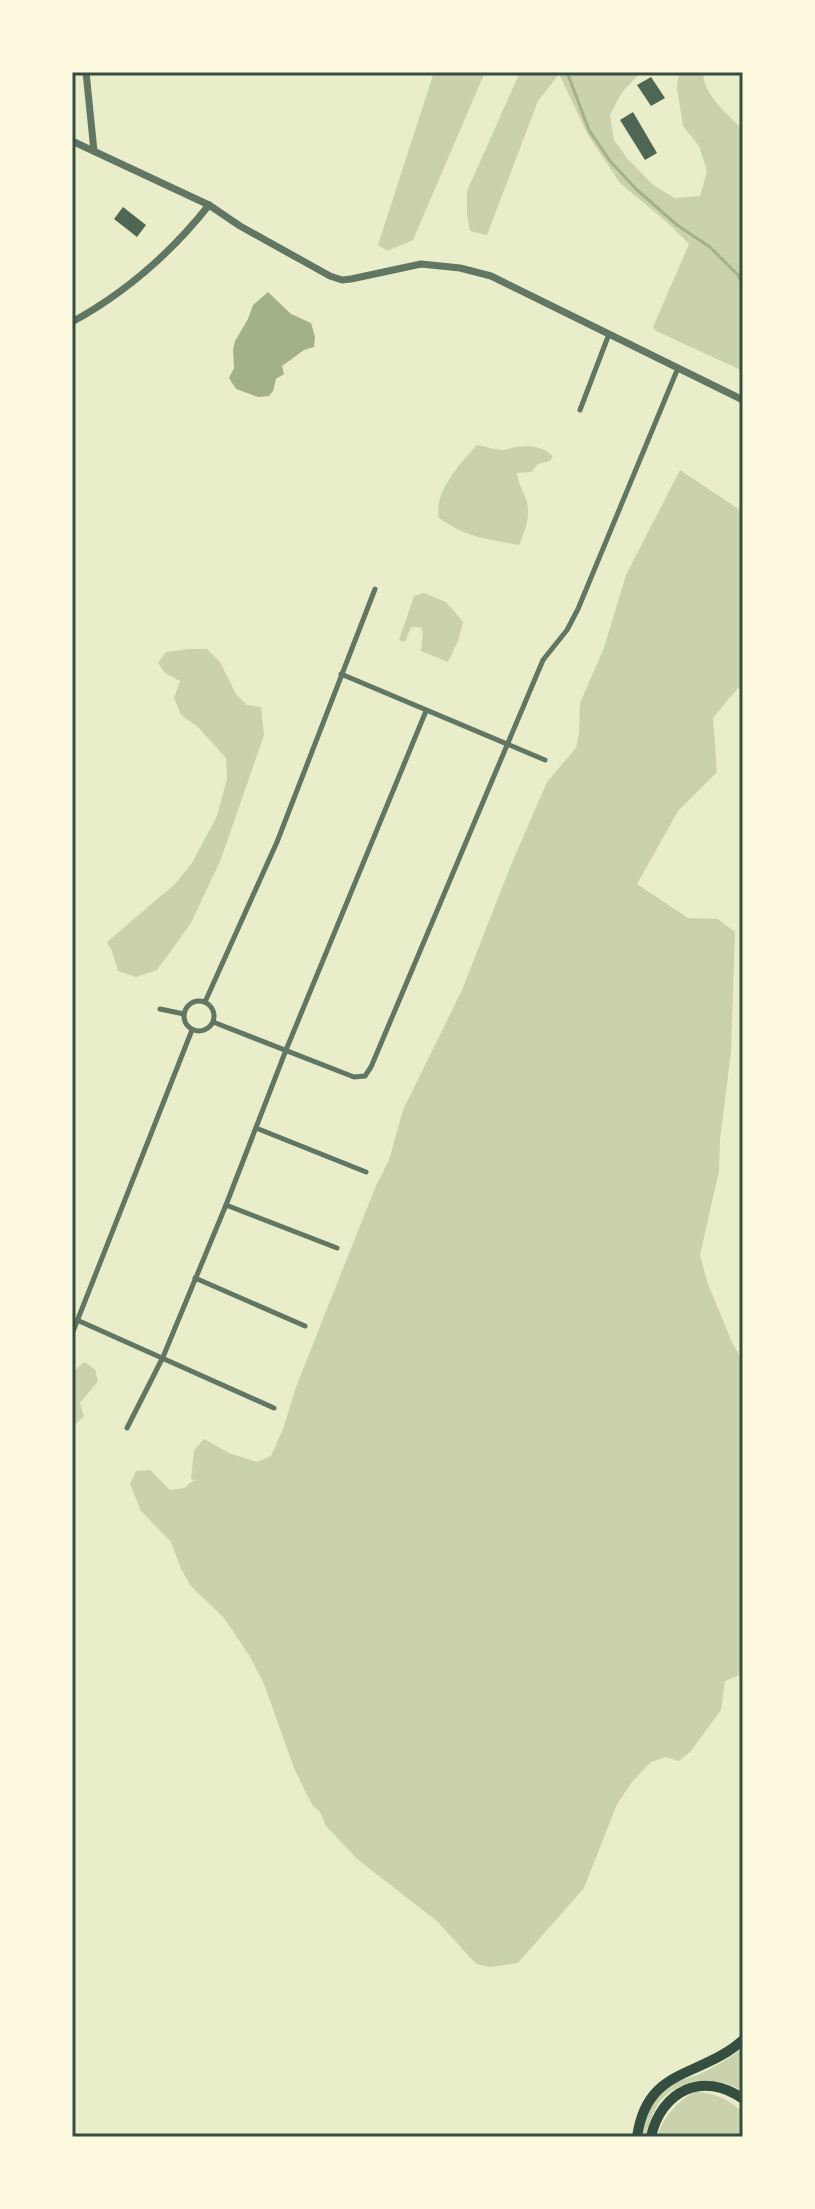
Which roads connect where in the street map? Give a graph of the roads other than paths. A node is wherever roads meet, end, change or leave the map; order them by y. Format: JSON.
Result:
{"nodes":[{"id":1,"x":86,"y":72,"type":"edge"},
{"id":2,"x":72,"y":141,"type":"edge"},
{"id":3,"x":94,"y":151,"type":"junction"},
{"id":4,"x":209,"y":205,"type":"junction"},
{"id":5,"x":72,"y":322,"type":"edge"},
{"id":6,"x":609,"y":334,"type":"junction"},
{"id":7,"x":678,"y":367,"type":"junction"},
{"id":8,"x":743,"y":400,"type":"edge"},
{"id":9,"x":580,"y":410,"type":"dead end"},
{"id":10,"x":375,"y":589,"type":"dead end"},
{"id":11,"x":341,"y":674,"type":"junction"},
{"id":12,"x":426,"y":711,"type":"junction"},
{"id":13,"x":507,"y":745,"type":"junction"},
{"id":14,"x":545,"y":760,"type":"dead end"},
{"id":15,"x":205,"y":1002,"type":"junction"},
{"id":16,"x":160,"y":1009,"type":"dead end"},
{"id":17,"x":184,"y":1014,"type":"junction"},
{"id":18,"x":213,"y":1022,"type":"junction"},
{"id":19,"x":192,"y":1030,"type":"junction"},
{"id":20,"x":286,"y":1050,"type":"junction"},
{"id":21,"x":256,"y":1128,"type":"junction"},
{"id":22,"x":366,"y":1172,"type":"dead end"},
{"id":23,"x":226,"y":1205,"type":"junction"},
{"id":24,"x":337,"y":1248,"type":"dead end"},
{"id":25,"x":195,"y":1278,"type":"junction"},
{"id":26,"x":77,"y":1320,"type":"junction"},
{"id":27,"x":305,"y":1326,"type":"dead end"},
{"id":28,"x":72,"y":1334,"type":"edge"},
{"id":29,"x":163,"y":1357,"type":"junction"},
{"id":30,"x":274,"y":1408,"type":"dead end"},
{"id":31,"x":127,"y":1428,"type":"dead end"},
{"id":32,"x":743,"y":2040,"type":"edge"},
{"id":33,"x":743,"y":2099,"type":"edge"},
{"id":34,"x":637,"y":2137,"type":"edge"},
{"id":35,"x":651,"y":2137,"type":"edge"}],
"edges":[{"from":1,"to":3,"type":"street"},
{"from":2,"to":3,"type":"street"},
{"from":3,"to":4,"type":"street"},
{"from":4,"to":5,"type":"street"},
{"from":4,"to":6,"type":"street"},
{"from":6,"to":7,"type":"street"},
{"from":6,"to":9,"type":"street"},
{"from":7,"to":8,"type":"street"},
{"from":7,"to":13,"type":"street"},
{"from":10,"to":11,"type":"street"},
{"from":11,"to":12,"type":"street"},
{"from":11,"to":15,"type":"street"},
{"from":12,"to":13,"type":"street"},
{"from":12,"to":20,"type":"street"},
{"from":13,"to":14,"type":"street"},
{"from":13,"to":20,"type":"street"},
{"from":15,"to":17,"type":"street"},
{"from":15,"to":18,"type":"street"},
{"from":16,"to":17,"type":"street"},
{"from":17,"to":19,"type":"street"},
{"from":18,"to":19,"type":"street"},
{"from":18,"to":20,"type":"street"},
{"from":19,"to":26,"type":"street"},
{"from":20,"to":21,"type":"street"},
{"from":21,"to":22,"type":"street"},
{"from":21,"to":23,"type":"street"},
{"from":23,"to":24,"type":"street"},
{"from":23,"to":25,"type":"street"},
{"from":25,"to":27,"type":"street"},
{"from":25,"to":29,"type":"street"},
{"from":26,"to":28,"type":"street"},
{"from":26,"to":29,"type":"street"},
{"from":29,"to":30,"type":"street"},
{"from":29,"to":31,"type":"street"},
{"from":32,"to":34,"type":"highway"},
{"from":33,"to":35,"type":"highway"}]}
